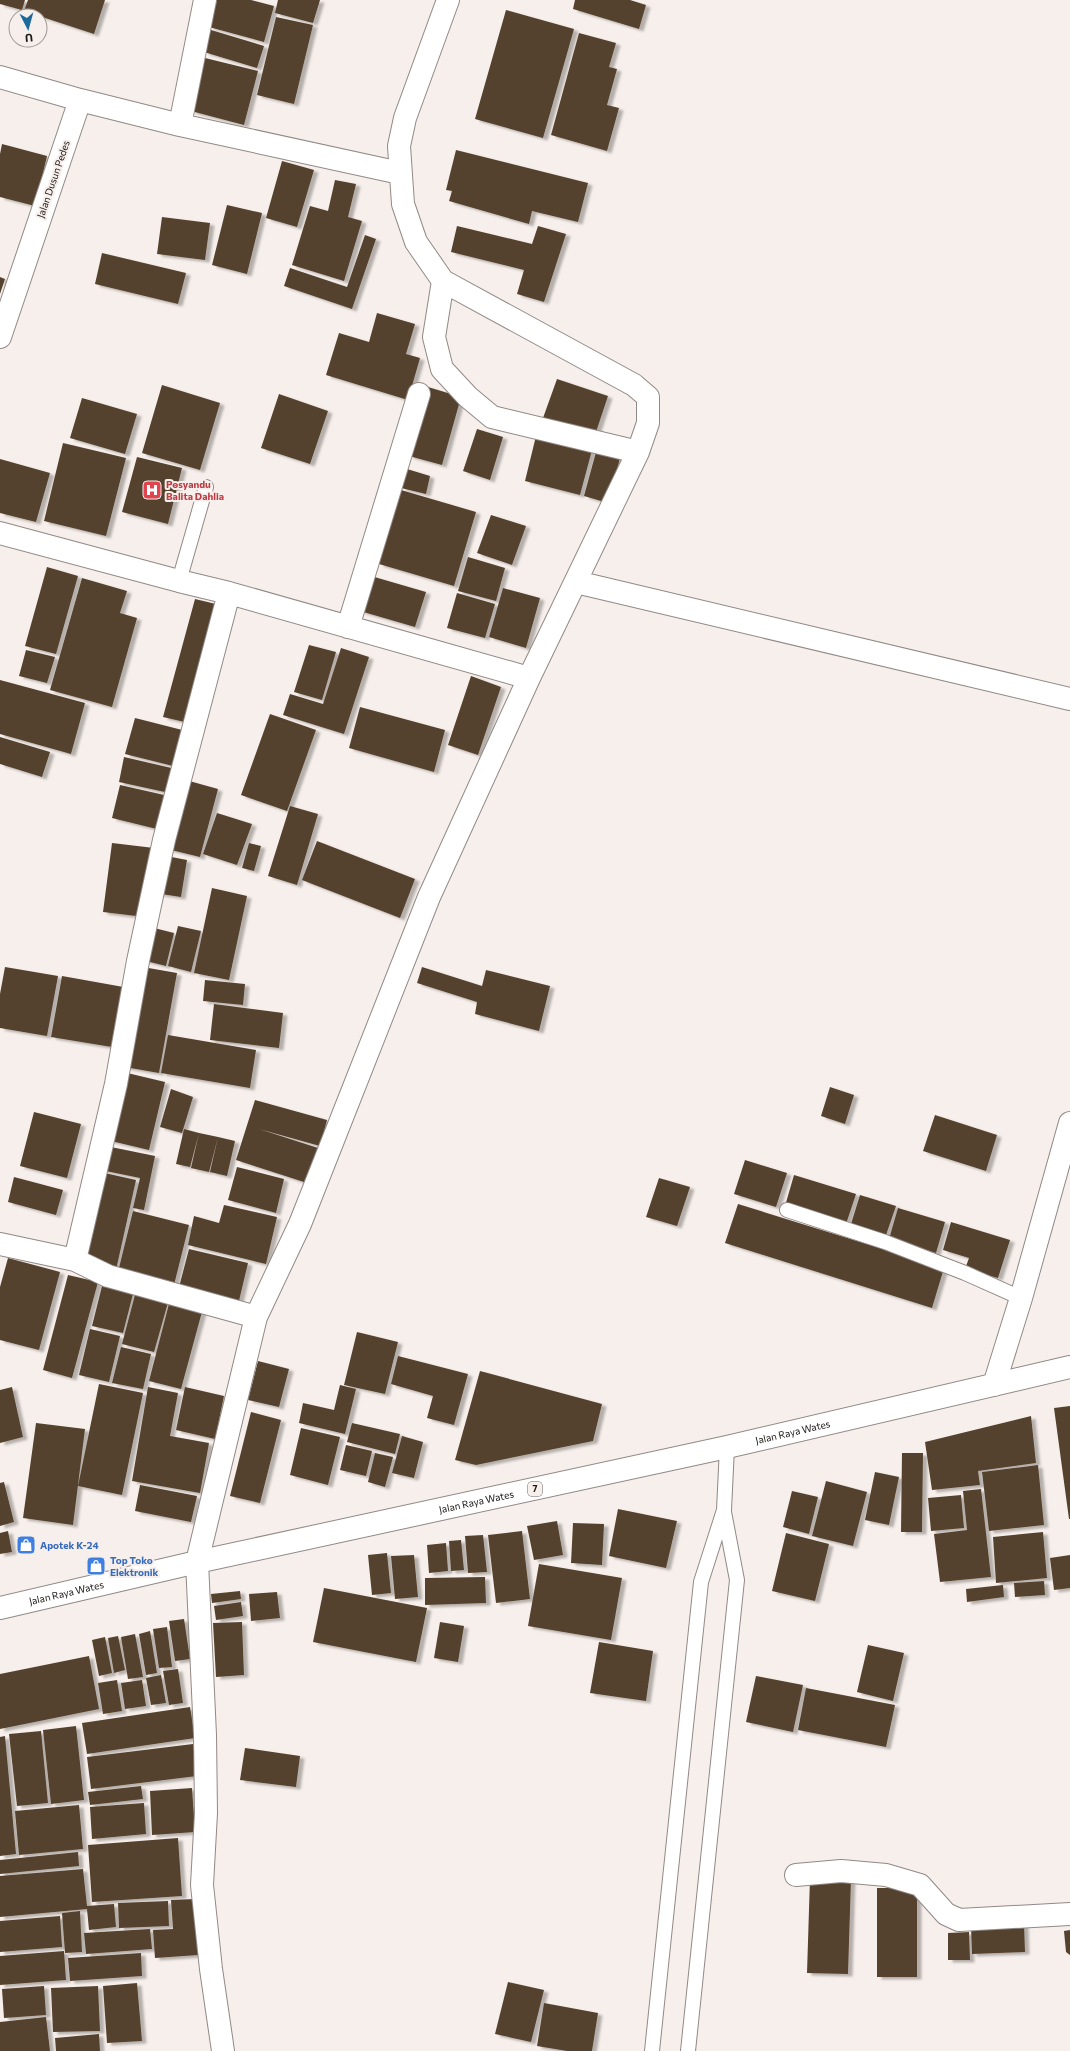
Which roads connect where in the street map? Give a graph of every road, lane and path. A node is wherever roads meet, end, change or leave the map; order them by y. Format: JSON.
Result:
{"nodes":[{"id":1,"x":205,"y":0,"type":"edge"},
{"id":2,"x":448,"y":0,"type":"edge"},
{"id":3,"x":0,"y":77,"type":"edge"},
{"id":4,"x":80,"y":100,"type":"junction"},
{"id":5,"x":180,"y":125,"type":"junction"},
{"id":6,"x":400,"y":173,"type":"junction"},
{"id":7,"x":443,"y":281,"type":"junction"},
{"id":8,"x":0,"y":337,"type":"edge"},
{"id":9,"x":419,"y":394,"type":"dead end"},
{"id":10,"x":638,"y":452,"type":"junction"},
{"id":11,"x":206,"y":486,"type":"dead end"},
{"id":12,"x":0,"y":532,"type":"edge"},
{"id":13,"x":179,"y":581,"type":"junction"},
{"id":14,"x":576,"y":582,"type":"junction"},
{"id":15,"x":229,"y":593,"type":"junction"},
{"id":16,"x":348,"y":627,"type":"junction"},
{"id":17,"x":529,"y":678,"type":"junction"},
{"id":18,"x":1070,"y":699,"type":"edge"},
{"id":19,"x":1070,"y":1122,"type":"edge"},
{"id":20,"x":787,"y":1210,"type":"dead end"},
{"id":21,"x":0,"y":1244,"type":"edge"},
{"id":22,"x":75,"y":1260,"type":"junction"},
{"id":23,"x":1021,"y":1298,"type":"junction"},
{"id":24,"x":256,"y":1317,"type":"junction"},
{"id":25,"x":1070,"y":1367,"type":"edge"},
{"id":26,"x":994,"y":1385,"type":"junction"},
{"id":27,"x":727,"y":1447,"type":"junction"},
{"id":28,"x":724,"y":1510,"type":"junction"},
{"id":29,"x":197,"y":1562,"type":"junction"},
{"id":30,"x":0,"y":1608,"type":"edge"},
{"id":31,"x":796,"y":1875,"type":"dead end"},
{"id":32,"x":1070,"y":1914,"type":"edge"},
{"id":33,"x":223,"y":2051,"type":"edge"},
{"id":34,"x":652,"y":2051,"type":"edge"},
{"id":35,"x":688,"y":2051,"type":"edge"}],
"edges":[{"from":1,"to":5,"type":"main road"},
{"from":2,"to":6,"type":"main road"},
{"from":3,"to":4,"type":"main road"},
{"from":4,"to":5,"type":"main road"},
{"from":4,"to":8,"type":"main road","name":"Jalan Dusun Pedes"},
{"from":5,"to":6,"type":"main road"},
{"from":6,"to":7,"type":"main road"},
{"from":7,"to":10,"type":"main road"},
{"from":7,"to":10,"type":"main road"},
{"from":9,"to":16,"type":"main road"},
{"from":10,"to":14,"type":"main road"},
{"from":11,"to":13,"type":"lane"},
{"from":12,"to":13,"type":"main road"},
{"from":13,"to":15,"type":"main road"},
{"from":14,"to":17,"type":"main road"},
{"from":14,"to":18,"type":"main road"},
{"from":15,"to":16,"type":"main road"},
{"from":15,"to":22,"type":"main road"},
{"from":16,"to":17,"type":"main road"},
{"from":17,"to":24,"type":"main road"},
{"from":19,"to":23,"type":"main road"},
{"from":20,"to":23,"type":"lane"},
{"from":21,"to":22,"type":"main road"},
{"from":22,"to":24,"type":"main road"},
{"from":23,"to":26,"type":"main road"},
{"from":24,"to":29,"type":"main road"},
{"from":25,"to":26,"type":"main road","name":"Jalan Raya Wates","number":"7"},
{"from":26,"to":27,"type":"main road","name":"Jalan Raya Wates","number":"7"},
{"from":27,"to":28,"type":"lane"},
{"from":27,"to":29,"type":"main road","name":"Jalan Raya Wates","number":"7"},
{"from":28,"to":34,"type":"lane"},
{"from":28,"to":35,"type":"lane"},
{"from":29,"to":30,"type":"main road","name":"Jalan Raya Wates","number":"7"},
{"from":29,"to":33,"type":"main road"},
{"from":31,"to":32,"type":"main road"}]}
